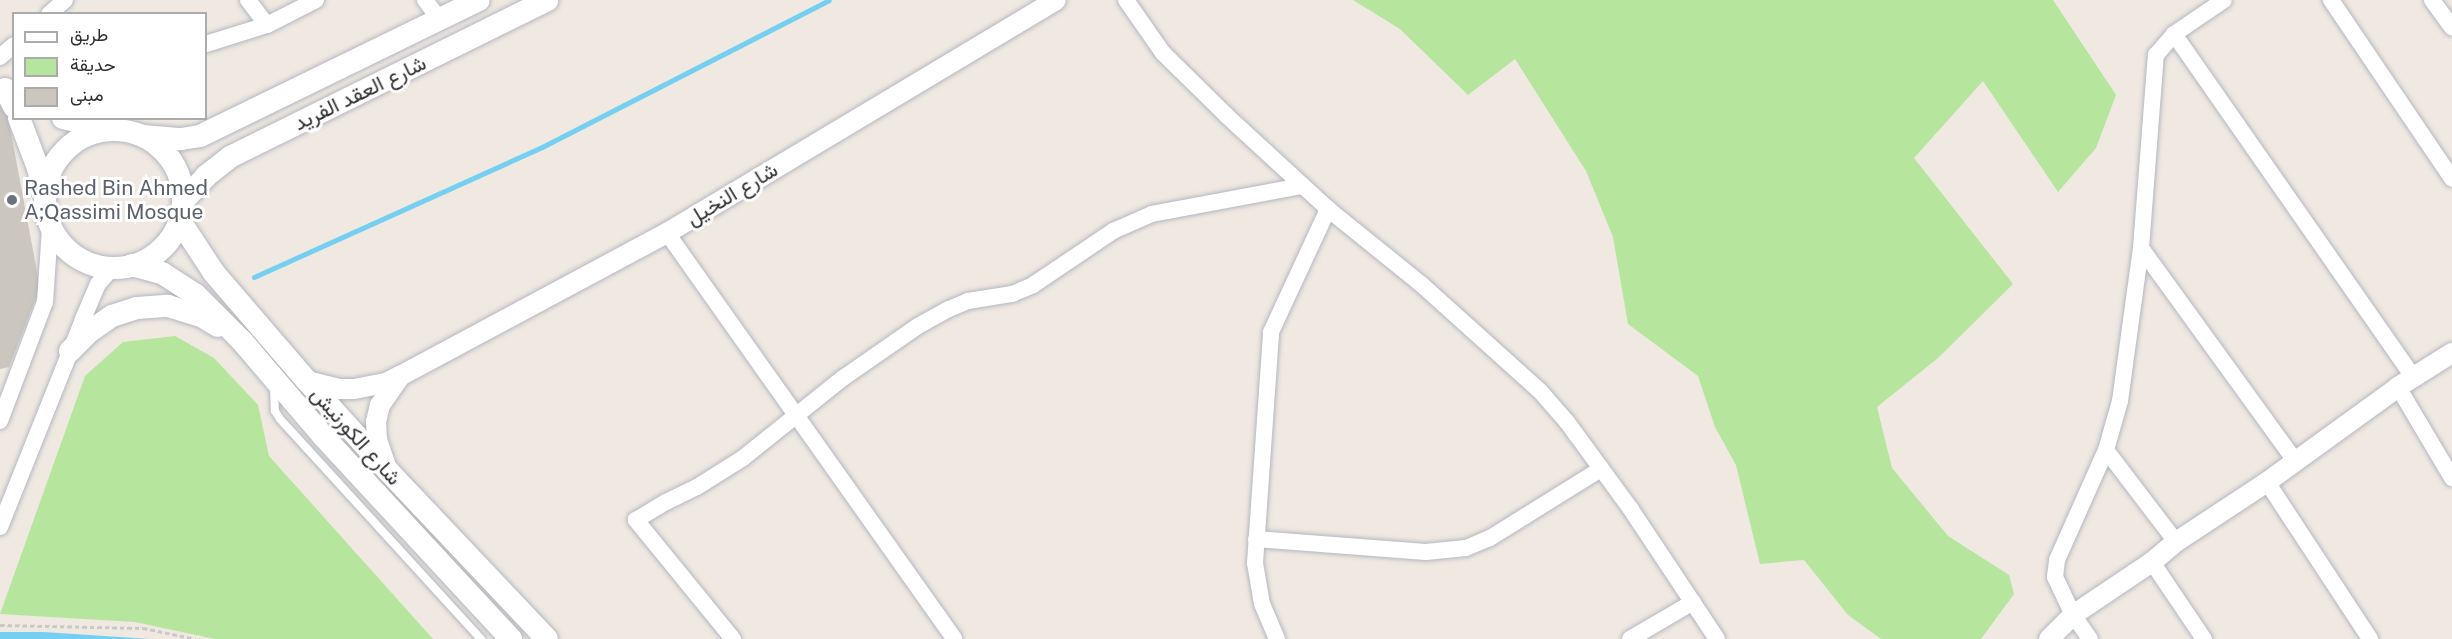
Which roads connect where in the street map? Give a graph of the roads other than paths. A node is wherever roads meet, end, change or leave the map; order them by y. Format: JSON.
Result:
{"nodes":[{"id":1,"x":248,"y":0,"type":"edge"},
{"id":2,"x":316,"y":0,"type":"edge"},
{"id":3,"x":425,"y":0,"type":"edge"},
{"id":4,"x":479,"y":0,"type":"edge"},
{"id":5,"x":547,"y":0,"type":"edge"},
{"id":6,"x":1056,"y":0,"type":"edge"},
{"id":7,"x":1126,"y":0,"type":"edge"},
{"id":8,"x":2224,"y":0,"type":"edge"},
{"id":9,"x":2331,"y":0,"type":"edge"},
{"id":10,"x":2432,"y":0,"type":"edge"},
{"id":11,"x":440,"y":20,"type":"junction"},
{"id":12,"x":267,"y":25,"type":"junction"},
{"id":13,"x":2452,"y":28,"type":"edge"},
{"id":14,"x":2174,"y":34,"type":"junction"},
{"id":15,"x":207,"y":44,"type":"edge"},
{"id":16,"x":12,"y":47,"type":"edge"},
{"id":17,"x":0,"y":57,"type":"edge"},
{"id":18,"x":20,"y":120,"type":"edge"},
{"id":19,"x":71,"y":120,"type":"edge"},
{"id":20,"x":113,"y":130,"type":"junction"},
{"id":21,"x":143,"y":136,"type":"junction"},
{"id":22,"x":2452,"y":179,"type":"edge"},
{"id":23,"x":1302,"y":186,"type":"junction"},
{"id":24,"x":44,"y":197,"type":"junction"},
{"id":25,"x":1328,"y":209,"type":"junction"},
{"id":26,"x":181,"y":211,"type":"junction"},
{"id":27,"x":50,"y":228,"type":"junction"},
{"id":28,"x":667,"y":233,"type":"junction"},
{"id":29,"x":2141,"y":248,"type":"junction"},
{"id":30,"x":122,"y":266,"type":"junction"},
{"id":31,"x":242,"y":341,"type":"junction"},
{"id":32,"x":70,"y":351,"type":"junction"},
{"id":33,"x":2452,"y":353,"type":"edge"},
{"id":34,"x":400,"y":376,"type":"junction"},
{"id":35,"x":273,"y":378,"type":"junction"},
{"id":36,"x":307,"y":381,"type":"junction"},
{"id":37,"x":2406,"y":382,"type":"junction"},
{"id":38,"x":795,"y":415,"type":"junction"},
{"id":39,"x":0,"y":421,"type":"edge"},
{"id":40,"x":2106,"y":450,"type":"junction"},
{"id":41,"x":2295,"y":461,"type":"junction"},
{"id":42,"x":1601,"y":469,"type":"junction"},
{"id":43,"x":390,"y":473,"type":"junction"},
{"id":44,"x":2452,"y":478,"type":"edge"},
{"id":45,"x":2268,"y":482,"type":"junction"},
{"id":46,"x":0,"y":527,"type":"edge"},
{"id":47,"x":1256,"y":538,"type":"junction"},
{"id":48,"x":2176,"y":542,"type":"junction"},
{"id":49,"x":2152,"y":562,"type":"junction"},
{"id":50,"x":1693,"y":602,"type":"junction"},
{"id":51,"x":2073,"y":615,"type":"junction"},
{"id":52,"x":481,"y":639,"type":"edge"},
{"id":53,"x":511,"y":639,"type":"edge"},
{"id":54,"x":547,"y":639,"type":"edge"},
{"id":55,"x":733,"y":639,"type":"edge"},
{"id":56,"x":954,"y":639,"type":"edge"},
{"id":57,"x":1277,"y":639,"type":"edge"},
{"id":58,"x":1630,"y":639,"type":"edge"},
{"id":59,"x":1717,"y":639,"type":"edge"},
{"id":60,"x":2049,"y":639,"type":"edge"},
{"id":61,"x":2090,"y":639,"type":"edge"},
{"id":62,"x":2204,"y":639,"type":"edge"},
{"id":63,"x":2370,"y":639,"type":"edge"}],
"edges":[{"from":1,"to":12,"type":"street"},
{"from":2,"to":12,"type":"street"},
{"from":3,"to":11,"type":"street"},
{"from":4,"to":11,"type":"main road","name":"شارع العقد الفريد"},
{"from":5,"to":26,"type":"main road","name":"شارع العقد الفريد"},
{"from":6,"to":28,"type":"street","name":"شارع النخيل"},
{"from":7,"to":23,"type":"street"},
{"from":8,"to":14,"type":"street"},
{"from":9,"to":22,"type":"street"},
{"from":10,"to":13,"type":"street"},
{"from":11,"to":21,"type":"main road","name":"شارع العقد الفريد"},
{"from":12,"to":15,"type":"street"},
{"from":14,"to":29,"type":"street"},
{"from":14,"to":37,"type":"street"},
{"from":16,"to":17,"type":"street"},
{"from":18,"to":24,"type":"main road"},
{"from":19,"to":20,"type":"main road"},
{"from":20,"to":21,"type":"main road"},
{"from":20,"to":24,"type":"main road"},
{"from":21,"to":26,"type":"main road"},
{"from":23,"to":25,"type":"street"},
{"from":23,"to":38,"type":"street"},
{"from":24,"to":27,"type":"main road"},
{"from":25,"to":42,"type":"street"},
{"from":25,"to":47,"type":"street"},
{"from":26,"to":30,"type":"main road"},
{"from":26,"to":36,"type":"main road","name":"شارع الكورنيش"},
{"from":27,"to":30,"type":"main road"},
{"from":27,"to":39,"type":"street"},
{"from":28,"to":34,"type":"street","name":"شارع النخيل"},
{"from":28,"to":38,"type":"street"},
{"from":29,"to":40,"type":"street"},
{"from":29,"to":41,"type":"street"},
{"from":30,"to":31,"type":"main road","name":"شارع الكورنيش"},
{"from":30,"to":32,"type":"street"},
{"from":31,"to":32,"type":"main road"},
{"from":31,"to":35,"type":"main road","name":"شارع الكورنيش"},
{"from":32,"to":46,"type":"street"},
{"from":33,"to":37,"type":"street"},
{"from":34,"to":36,"type":"street","name":"شارع النخيل"},
{"from":34,"to":43,"type":"street","name":"شارع النخيل"},
{"from":35,"to":52,"type":"lane"},
{"from":35,"to":53,"type":"main road","name":"شارع الكورنيش"},
{"from":36,"to":43,"type":"main road","name":"شارع الكورنيش"},
{"from":37,"to":41,"type":"street"},
{"from":37,"to":44,"type":"street"},
{"from":38,"to":55,"type":"street"},
{"from":38,"to":56,"type":"street"},
{"from":40,"to":48,"type":"street"},
{"from":40,"to":51,"type":"street"},
{"from":41,"to":45,"type":"street"},
{"from":42,"to":47,"type":"street"},
{"from":42,"to":50,"type":"street"},
{"from":43,"to":54,"type":"main road","name":"شارع الكورنيش"},
{"from":45,"to":48,"type":"street"},
{"from":45,"to":63,"type":"street"},
{"from":47,"to":57,"type":"street"},
{"from":48,"to":49,"type":"street"},
{"from":49,"to":51,"type":"street"},
{"from":49,"to":62,"type":"street"},
{"from":50,"to":58,"type":"street"},
{"from":50,"to":59,"type":"street"},
{"from":51,"to":60,"type":"street"},
{"from":51,"to":61,"type":"street"}]}
